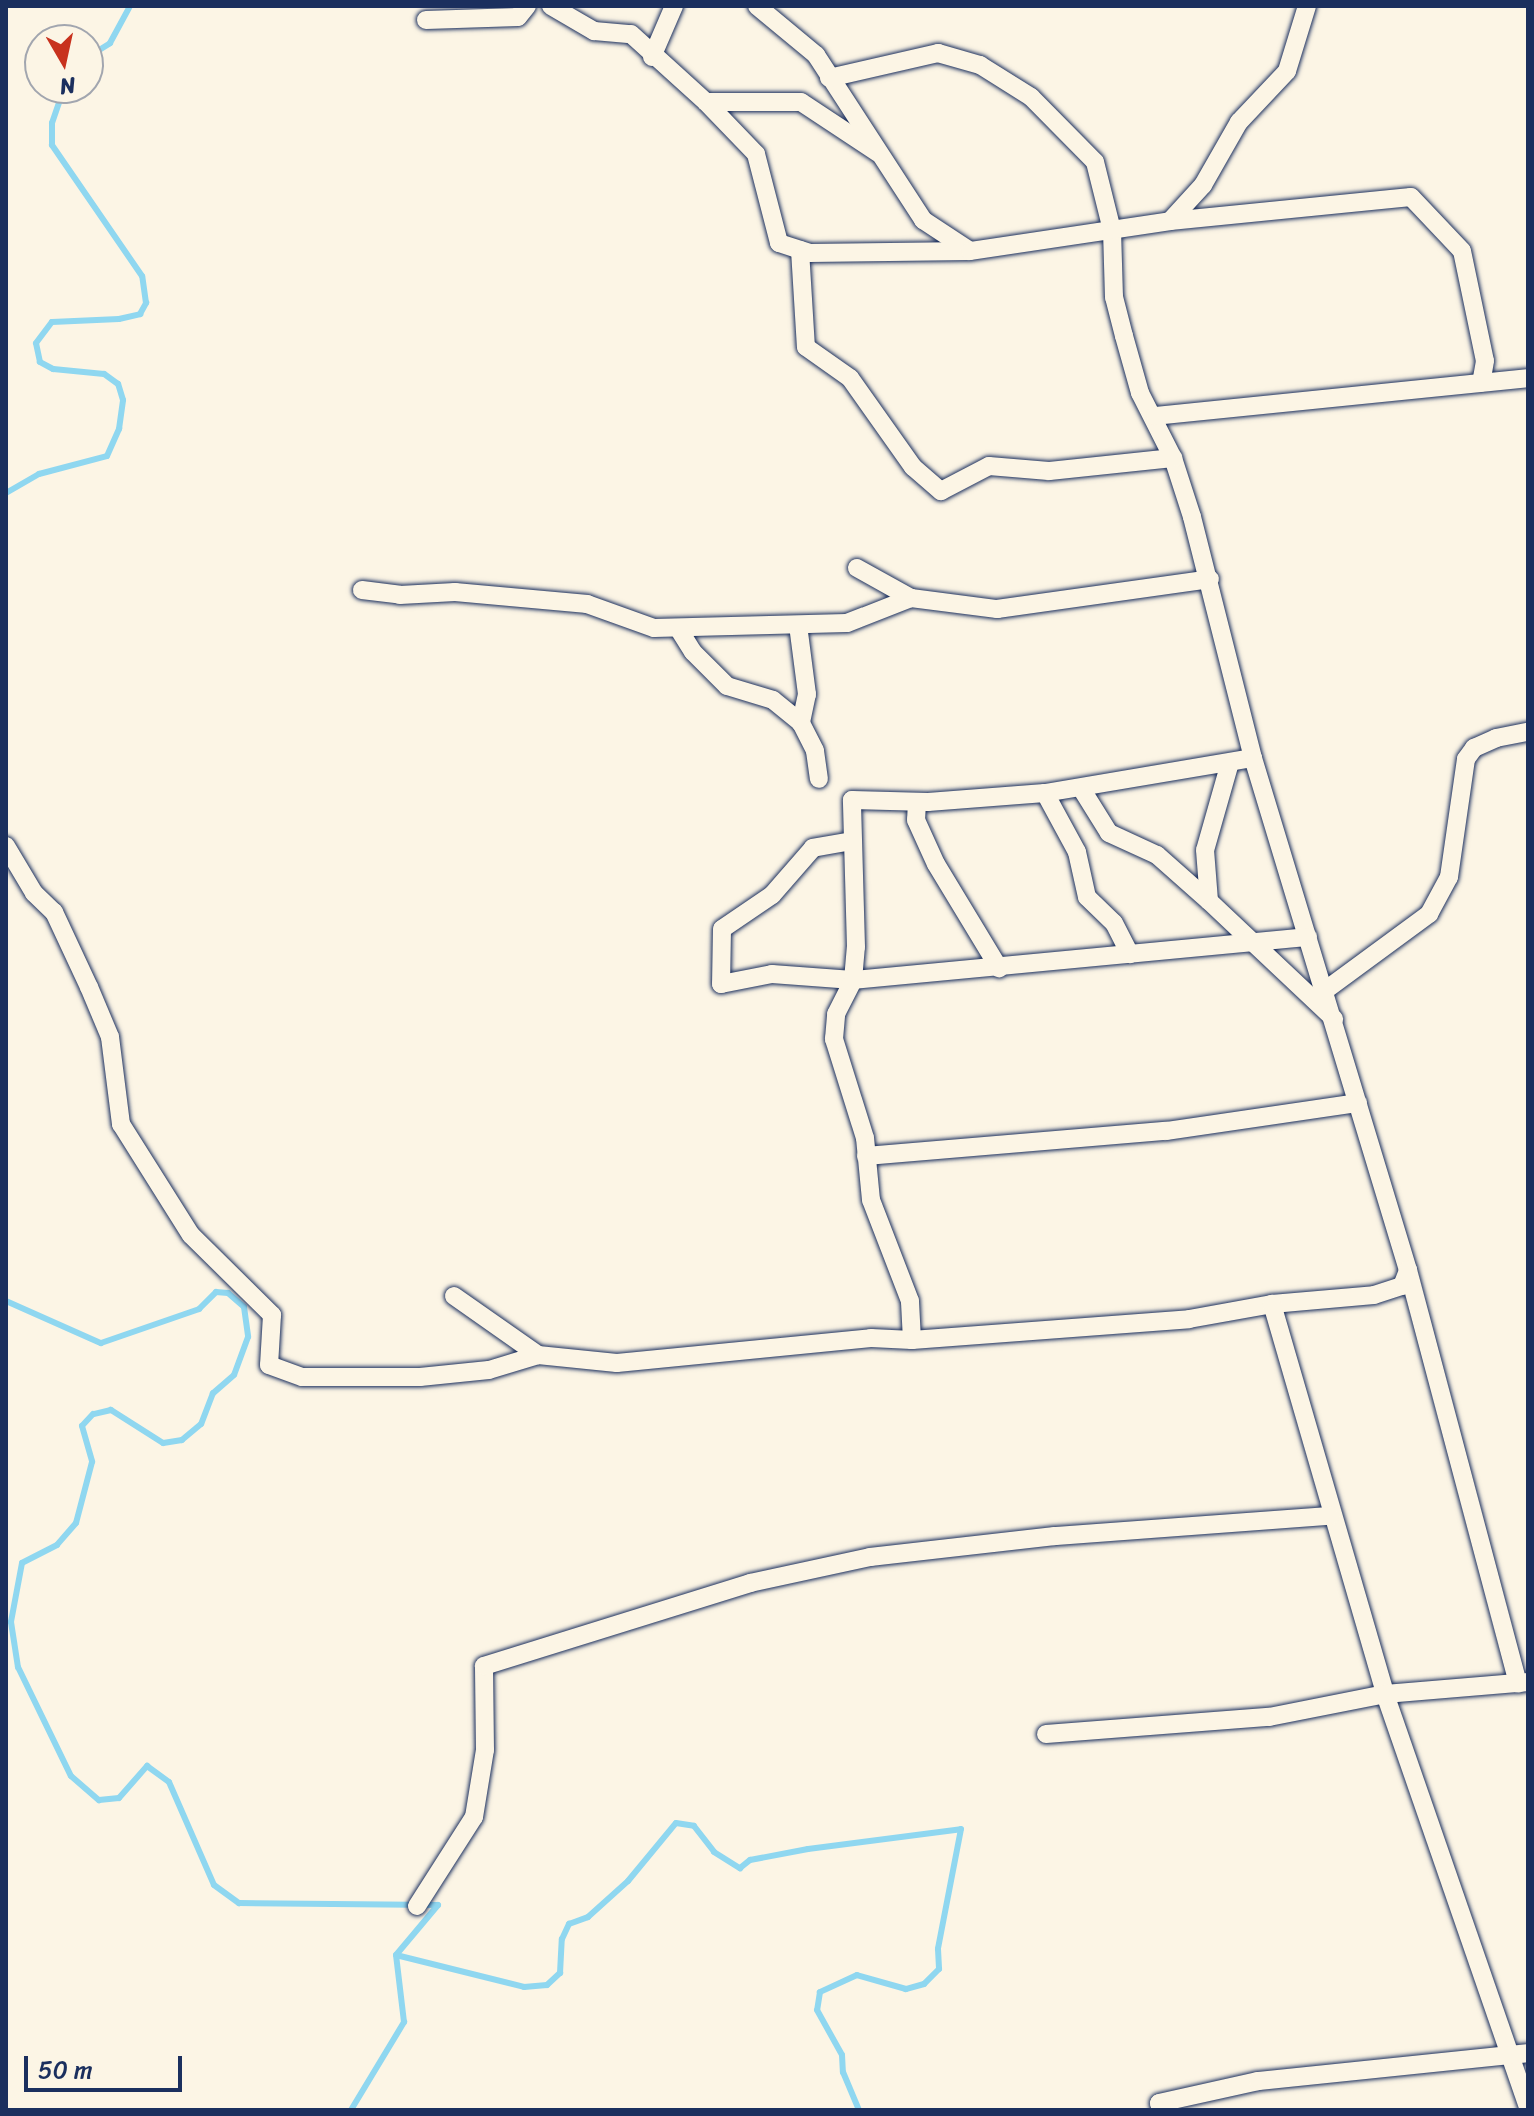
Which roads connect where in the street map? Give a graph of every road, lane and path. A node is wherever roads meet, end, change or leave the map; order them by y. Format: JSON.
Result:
{"nodes":[{"id":1,"x":527,"y":6,"type":"edge"},
{"id":2,"x":551,"y":6,"type":"edge"},
{"id":3,"x":674,"y":6,"type":"edge"},
{"id":4,"x":757,"y":6,"type":"edge"},
{"id":5,"x":1307,"y":6,"type":"edge"},
{"id":6,"x":426,"y":20,"type":"dead end"},
{"id":7,"x":652,"y":57,"type":"junction"},
{"id":8,"x":829,"y":78,"type":"junction"},
{"id":9,"x":706,"y":102,"type":"junction"},
{"id":10,"x":878,"y":153,"type":"junction"},
{"id":11,"x":1170,"y":221,"type":"junction"},
{"id":12,"x":1112,"y":230,"type":"junction"},
{"id":13,"x":800,"y":250,"type":"junction"},
{"id":14,"x":970,"y":251,"type":"junction"},
{"id":15,"x":1528,"y":378,"type":"edge"},
{"id":16,"x":1481,"y":383,"type":"junction"},
{"id":17,"x":1155,"y":416,"type":"junction"},
{"id":18,"x":1173,"y":458,"type":"junction"},
{"id":19,"x":857,"y":568,"type":"dead end"},
{"id":20,"x":1210,"y":579,"type":"junction"},
{"id":21,"x":362,"y":590,"type":"dead end"},
{"id":22,"x":911,"y":598,"type":"junction"},
{"id":23,"x":798,"y":625,"type":"junction"},
{"id":24,"x":678,"y":628,"type":"junction"},
{"id":25,"x":801,"y":723,"type":"junction"},
{"id":26,"x":1528,"y":732,"type":"edge"},
{"id":27,"x":1253,"y":758,"type":"junction"},
{"id":28,"x":1229,"y":766,"type":"junction"},
{"id":29,"x":819,"y":779,"type":"dead end"},
{"id":30,"x":1081,"y":788,"type":"junction"},
{"id":31,"x":1045,"y":793,"type":"junction"},
{"id":32,"x":917,"y":802,"type":"junction"},
{"id":33,"x":852,"y":841,"type":"junction"},
{"id":34,"x":6,"y":846,"type":"edge"},
{"id":35,"x":1209,"y":901,"type":"junction"},
{"id":36,"x":1308,"y":937,"type":"junction"},
{"id":37,"x":1252,"y":944,"type":"junction"},
{"id":38,"x":1130,"y":954,"type":"junction"},
{"id":39,"x":999,"y":968,"type":"junction"},
{"id":40,"x":853,"y":980,"type":"junction"},
{"id":41,"x":1327,"y":989,"type":"junction"},
{"id":42,"x":1336,"y":1021,"type":"junction"},
{"id":43,"x":1358,"y":1103,"type":"junction"},
{"id":44,"x":866,"y":1156,"type":"junction"},
{"id":45,"x":1408,"y":1270,"type":"junction"},
{"id":46,"x":454,"y":1296,"type":"dead end"},
{"id":47,"x":1272,"y":1304,"type":"junction"},
{"id":48,"x":912,"y":1340,"type":"junction"},
{"id":49,"x":538,"y":1355,"type":"junction"},
{"id":50,"x":1330,"y":1516,"type":"junction"},
{"id":51,"x":1523,"y":1683,"type":"edge"},
{"id":52,"x":1385,"y":1694,"type":"junction"},
{"id":53,"x":1046,"y":1734,"type":"dead end"},
{"id":54,"x":417,"y":1906,"type":"dead end"},
{"id":55,"x":1520,"y":2053,"type":"edge"},
{"id":56,"x":1528,"y":2107,"type":"edge"},
{"id":57,"x":1161,"y":2110,"type":"edge"}],
"edges":[{"from":1,"to":6,"type":"street"},
{"from":2,"to":7,"type":"street"},
{"from":3,"to":7,"type":"street"},
{"from":4,"to":8,"type":"street"},
{"from":5,"to":11,"type":"street"},
{"from":7,"to":9,"type":"street"},
{"from":8,"to":10,"type":"street"},
{"from":8,"to":12,"type":"street"},
{"from":9,"to":10,"type":"street"},
{"from":9,"to":13,"type":"street"},
{"from":10,"to":14,"type":"street"},
{"from":11,"to":12,"type":"street"},
{"from":11,"to":16,"type":"street"},
{"from":12,"to":14,"type":"street"},
{"from":12,"to":17,"type":"street"},
{"from":13,"to":14,"type":"street"},
{"from":13,"to":18,"type":"street"},
{"from":15,"to":16,"type":"street"},
{"from":16,"to":17,"type":"street"},
{"from":17,"to":18,"type":"street"},
{"from":18,"to":20,"type":"street"},
{"from":19,"to":22,"type":"street"},
{"from":20,"to":22,"type":"street"},
{"from":20,"to":27,"type":"street"},
{"from":21,"to":24,"type":"street"},
{"from":22,"to":23,"type":"street"},
{"from":23,"to":24,"type":"street"},
{"from":23,"to":25,"type":"street"},
{"from":24,"to":25,"type":"street"},
{"from":25,"to":29,"type":"street"},
{"from":26,"to":41,"type":"street"},
{"from":27,"to":28,"type":"street"},
{"from":27,"to":36,"type":"street"},
{"from":28,"to":30,"type":"street"},
{"from":28,"to":35,"type":"street"},
{"from":30,"to":31,"type":"street"},
{"from":30,"to":35,"type":"street"},
{"from":31,"to":32,"type":"street"},
{"from":31,"to":38,"type":"street"},
{"from":32,"to":33,"type":"street"},
{"from":32,"to":39,"type":"street"},
{"from":33,"to":40,"type":"street"},
{"from":33,"to":40,"type":"street"},
{"from":34,"to":49,"type":"street"},
{"from":35,"to":37,"type":"street"},
{"from":36,"to":37,"type":"street"},
{"from":36,"to":41,"type":"street"},
{"from":37,"to":38,"type":"street"},
{"from":37,"to":42,"type":"street"},
{"from":38,"to":39,"type":"street"},
{"from":39,"to":40,"type":"street"},
{"from":40,"to":44,"type":"street"},
{"from":41,"to":42,"type":"street"},
{"from":42,"to":43,"type":"street"},
{"from":43,"to":44,"type":"street"},
{"from":43,"to":45,"type":"street"},
{"from":44,"to":48,"type":"street"},
{"from":45,"to":47,"type":"street"},
{"from":45,"to":51,"type":"street"},
{"from":46,"to":49,"type":"street"},
{"from":47,"to":48,"type":"street"},
{"from":47,"to":50,"type":"street"},
{"from":48,"to":49,"type":"street"},
{"from":50,"to":52,"type":"street"},
{"from":50,"to":54,"type":"street"},
{"from":51,"to":52,"type":"street"},
{"from":52,"to":53,"type":"street"},
{"from":52,"to":55,"type":"street"},
{"from":55,"to":56,"type":"street"},
{"from":55,"to":57,"type":"street"}]}
